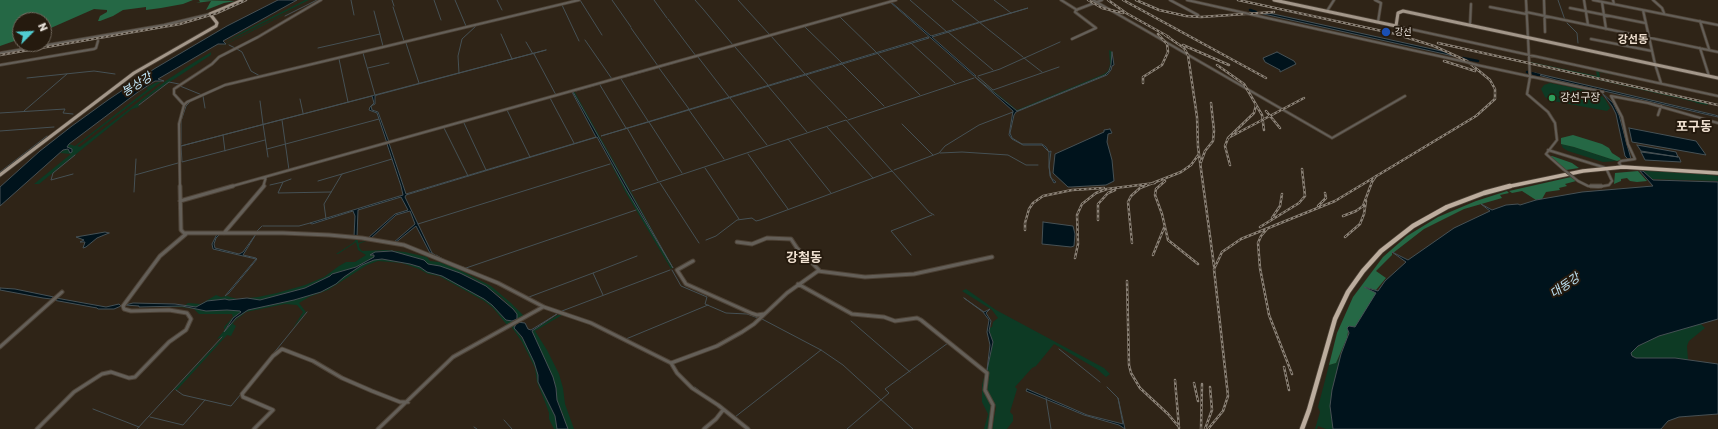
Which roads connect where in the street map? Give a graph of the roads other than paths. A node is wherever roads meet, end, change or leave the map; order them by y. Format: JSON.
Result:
{"nodes":[{"id":1,"x":243,"y":0,"type":"edge"},
{"id":2,"x":321,"y":0,"type":"edge"},
{"id":3,"x":579,"y":0,"type":"edge"},
{"id":4,"x":896,"y":0,"type":"edge"},
{"id":5,"x":1061,"y":0,"type":"edge"},
{"id":6,"x":1093,"y":0,"type":"edge"},
{"id":7,"x":1102,"y":0,"type":"edge"},
{"id":8,"x":1170,"y":0,"type":"edge"},
{"id":9,"x":1187,"y":0,"type":"edge"},
{"id":10,"x":1274,"y":0,"type":"edge"},
{"id":11,"x":1334,"y":0,"type":"edge"},
{"id":12,"x":1375,"y":0,"type":"edge"},
{"id":13,"x":1526,"y":0,"type":"edge"},
{"id":14,"x":1544,"y":0,"type":"edge"},
{"id":15,"x":1584,"y":0,"type":"edge"},
{"id":16,"x":1592,"y":0,"type":"edge"},
{"id":17,"x":1613,"y":0,"type":"edge"},
{"id":18,"x":1653,"y":0,"type":"edge"},
{"id":19,"x":1602,"y":1,"type":"edge"},
{"id":20,"x":1097,"y":2,"type":"junction"},
{"id":21,"x":1471,"y":4,"type":"dead end"},
{"id":22,"x":1614,"y":4,"type":"junction"},
{"id":23,"x":1490,"y":7,"type":"dead end"},
{"id":24,"x":1570,"y":8,"type":"dead end"},
{"id":25,"x":1077,"y":10,"type":"junction"},
{"id":26,"x":1642,"y":10,"type":"junction"},
{"id":27,"x":1326,"y":11,"type":"junction"},
{"id":28,"x":1585,"y":12,"type":"junction"},
{"id":29,"x":1526,"y":13,"type":"junction"},
{"id":30,"x":210,"y":14,"type":"junction"},
{"id":31,"x":1664,"y":14,"type":"junction"},
{"id":32,"x":1198,"y":15,"type":"dead end"},
{"id":33,"x":1604,"y":15,"type":"junction"},
{"id":34,"x":1545,"y":16,"type":"junction"},
{"id":35,"x":1700,"y":21,"type":"junction"},
{"id":36,"x":1378,"y":22,"type":"junction"},
{"id":37,"x":1645,"y":23,"type":"junction"},
{"id":38,"x":1470,"y":25,"type":"junction"},
{"id":39,"x":1588,"y":25,"type":"junction"},
{"id":40,"x":1718,"y":25,"type":"edge"},
{"id":41,"x":1396,"y":26,"type":"junction"},
{"id":42,"x":1606,"y":29,"type":"junction"},
{"id":43,"x":1545,"y":32,"type":"dead end"},
{"id":44,"x":1527,"y":37,"type":"junction"},
{"id":45,"x":1649,"y":38,"type":"junction"},
{"id":46,"x":1072,"y":39,"type":"dead end"},
{"id":47,"x":1591,"y":39,"type":"dead end"},
{"id":48,"x":98,"y":41,"type":"dead end"},
{"id":49,"x":1700,"y":48,"type":"junction"},
{"id":50,"x":1709,"y":50,"type":"junction"},
{"id":51,"x":1652,"y":51,"type":"junction"},
{"id":52,"x":1718,"y":52,"type":"edge"},
{"id":53,"x":0,"y":53,"type":"edge"},
{"id":54,"x":1528,"y":55,"type":"junction"},
{"id":55,"x":1655,"y":64,"type":"junction"},
{"id":56,"x":0,"y":65,"type":"edge"},
{"id":57,"x":1530,"y":76,"type":"junction"},
{"id":58,"x":1709,"y":76,"type":"junction"},
{"id":59,"x":1718,"y":78,"type":"edge"},
{"id":60,"x":1661,"y":83,"type":"junction"},
{"id":61,"x":1603,"y":92,"type":"dead end"},
{"id":62,"x":1405,"y":96,"type":"dead end"},
{"id":63,"x":1718,"y":96,"type":"edge"},
{"id":64,"x":184,"y":105,"type":"junction"},
{"id":65,"x":1661,"y":106,"type":"junction"},
{"id":66,"x":1658,"y":115,"type":"dead end"},
{"id":67,"x":1718,"y":123,"type":"edge"},
{"id":68,"x":1548,"y":150,"type":"junction"},
{"id":69,"x":1606,"y":168,"type":"junction"},
{"id":70,"x":1623,"y":168,"type":"junction"},
{"id":71,"x":1718,"y":173,"type":"edge"},
{"id":72,"x":0,"y":175,"type":"edge"},
{"id":73,"x":266,"y":177,"type":"junction"},
{"id":74,"x":180,"y":201,"type":"junction"},
{"id":75,"x":186,"y":234,"type":"junction"},
{"id":76,"x":224,"y":234,"type":"junction"},
{"id":77,"x":737,"y":242,"type":"dead end"},
{"id":78,"x":992,"y":257,"type":"dead end"},
{"id":79,"x":693,"y":261,"type":"dead end"},
{"id":80,"x":820,"y":271,"type":"junction"},
{"id":81,"x":798,"y":284,"type":"junction"},
{"id":82,"x":62,"y":292,"type":"dead end"},
{"id":83,"x":544,"y":307,"type":"junction"},
{"id":84,"x":764,"y":314,"type":"junction"},
{"id":85,"x":0,"y":347,"type":"edge"},
{"id":86,"x":671,"y":363,"type":"junction"},
{"id":87,"x":408,"y":402,"type":"junction"},
{"id":88,"x":723,"y":410,"type":"junction"},
{"id":89,"x":37,"y":429,"type":"edge"},
{"id":90,"x":254,"y":429,"type":"edge"},
{"id":91,"x":378,"y":429,"type":"edge"},
{"id":92,"x":704,"y":429,"type":"edge"},
{"id":93,"x":748,"y":429,"type":"edge"},
{"id":94,"x":990,"y":429,"type":"edge"},
{"id":95,"x":1302,"y":429,"type":"edge"}],
"edges":[{"from":1,"to":30,"type":"main road"},
{"from":2,"to":64,"type":"street"},
{"from":3,"to":64,"type":"street"},
{"from":4,"to":73,"type":"street"},
{"from":5,"to":25,"type":"street"},
{"from":6,"to":20,"type":"street"},
{"from":7,"to":20,"type":"street"},
{"from":8,"to":32,"type":"street"},
{"from":9,"to":57,"type":"street","bridge":true},
{"from":10,"to":27,"type":"main road"},
{"from":11,"to":27,"type":"street"},
{"from":12,"to":36,"type":"street"},
{"from":13,"to":29,"type":"street"},
{"from":14,"to":34,"type":"street"},
{"from":15,"to":28,"type":"street"},
{"from":16,"to":19,"type":"street"},
{"from":17,"to":22,"type":"street"},
{"from":18,"to":31,"type":"street"},
{"from":19,"to":22,"type":"street"},
{"from":19,"to":33,"type":"street"},
{"from":20,"to":25,"type":"street"},
{"from":20,"to":62,"type":"street"},
{"from":21,"to":38,"type":"street"},
{"from":22,"to":26,"type":"street"},
{"from":23,"to":29,"type":"street"},
{"from":24,"to":28,"type":"street"},
{"from":25,"to":46,"type":"street"},
{"from":26,"to":31,"type":"street"},
{"from":26,"to":37,"type":"street"},
{"from":27,"to":36,"type":"main road"},
{"from":28,"to":33,"type":"street"},
{"from":28,"to":39,"type":"street"},
{"from":29,"to":34,"type":"street"},
{"from":29,"to":44,"type":"street"},
{"from":30,"to":53,"type":"street"},
{"from":30,"to":72,"type":"main road"},
{"from":31,"to":35,"type":"street"},
{"from":33,"to":37,"type":"street"},
{"from":33,"to":42,"type":"street"},
{"from":34,"to":39,"type":"street"},
{"from":34,"to":43,"type":"street"},
{"from":35,"to":40,"type":"street"},
{"from":35,"to":50,"type":"street"},
{"from":36,"to":41,"type":"main road"},
{"from":37,"to":45,"type":"street"},
{"from":38,"to":41,"type":"main road"},
{"from":38,"to":44,"type":"main road"},
{"from":39,"to":42,"type":"street"},
{"from":41,"to":54,"type":"street"},
{"from":42,"to":45,"type":"street"},
{"from":44,"to":54,"type":"street"},
{"from":44,"to":55,"type":"main road"},
{"from":45,"to":49,"type":"street"},
{"from":45,"to":51,"type":"street"},
{"from":47,"to":51,"type":"street"},
{"from":48,"to":56,"type":"street"},
{"from":49,"to":50,"type":"street"},
{"from":49,"to":58,"type":"street"},
{"from":50,"to":52,"type":"street"},
{"from":51,"to":55,"type":"street"},
{"from":54,"to":57,"type":"street"},
{"from":54,"to":60,"type":"street"},
{"from":55,"to":58,"type":"main road"},
{"from":55,"to":60,"type":"street"},
{"from":57,"to":61,"type":"street"},
{"from":57,"to":68,"type":"street"},
{"from":58,"to":59,"type":"main road"},
{"from":60,"to":63,"type":"street"},
{"from":64,"to":74,"type":"street"},
{"from":65,"to":66,"type":"street"},
{"from":65,"to":67,"type":"street"},
{"from":65,"to":70,"type":"street"},
{"from":68,"to":69,"type":"street"},
{"from":68,"to":69,"type":"street","bridge":true},
{"from":69,"to":70,"type":"highway"},
{"from":69,"to":95,"type":"highway"},
{"from":70,"to":71,"type":"highway"},
{"from":73,"to":74,"type":"street"},
{"from":73,"to":76,"type":"street"},
{"from":74,"to":75,"type":"street"},
{"from":75,"to":76,"type":"street"},
{"from":75,"to":89,"type":"street"},
{"from":76,"to":83,"type":"street"},
{"from":77,"to":80,"type":"street"},
{"from":78,"to":80,"type":"street"},
{"from":79,"to":84,"type":"street"},
{"from":80,"to":81,"type":"street"},
{"from":81,"to":84,"type":"street"},
{"from":81,"to":94,"type":"street"},
{"from":82,"to":85,"type":"street"},
{"from":83,"to":86,"type":"street"},
{"from":83,"to":87,"type":"street"},
{"from":84,"to":86,"type":"street"},
{"from":86,"to":88,"type":"street"},
{"from":87,"to":90,"type":"street"},
{"from":87,"to":91,"type":"street"},
{"from":88,"to":92,"type":"street"},
{"from":88,"to":93,"type":"street"}]}
